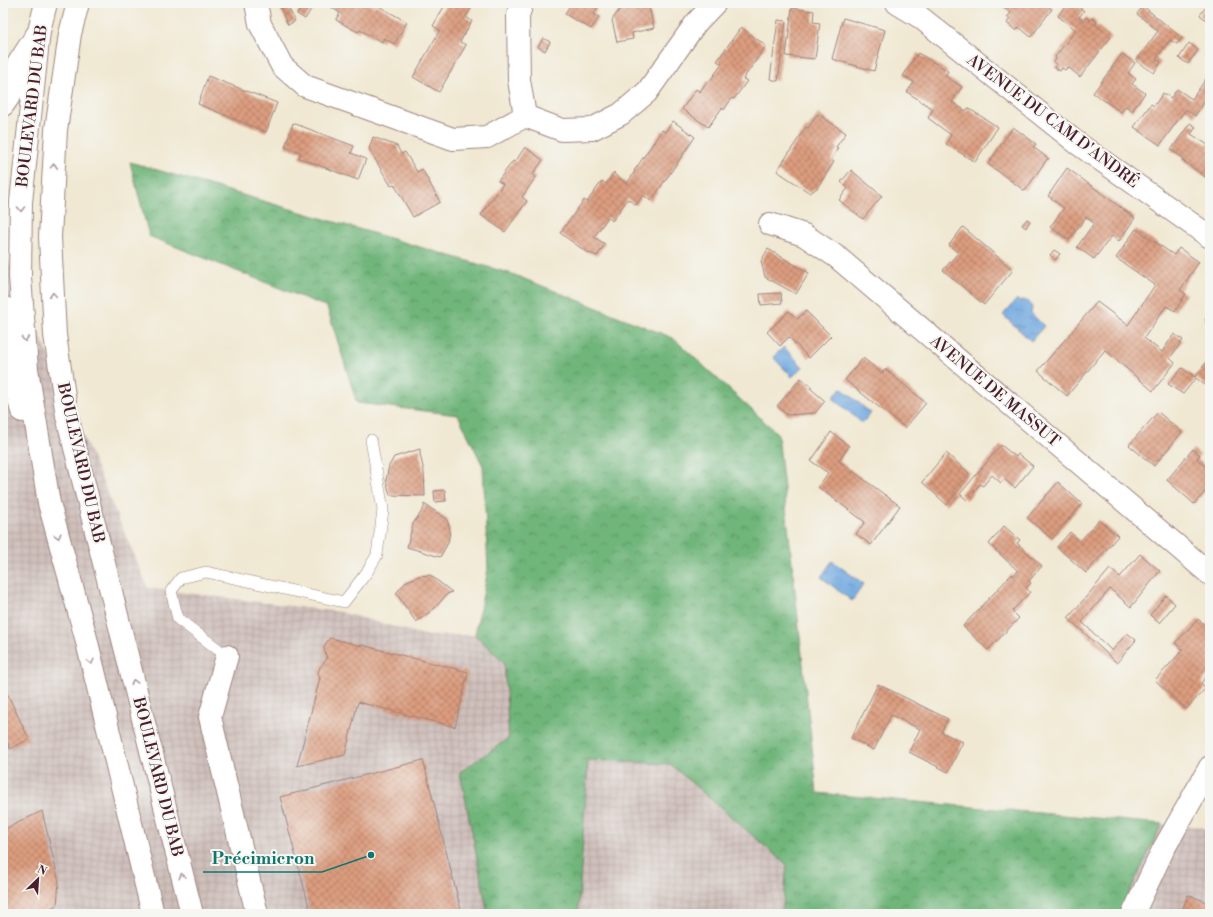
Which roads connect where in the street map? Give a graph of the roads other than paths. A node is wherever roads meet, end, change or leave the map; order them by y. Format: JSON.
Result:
{"nodes":[{"id":1,"x":46,"y":3,"type":"edge"},
{"id":2,"x":78,"y":3,"type":"edge"},
{"id":3,"x":256,"y":3,"type":"edge"},
{"id":4,"x":522,"y":3,"type":"edge"},
{"id":5,"x":715,"y":3,"type":"edge"},
{"id":6,"x":897,"y":3,"type":"edge"},
{"id":7,"x":39,"y":31,"type":"junction"},
{"id":8,"x":3,"y":106,"type":"edge"},
{"id":9,"x":525,"y":116,"type":"junction"},
{"id":10,"x":770,"y":224,"type":"dead end"},
{"id":11,"x":1210,"y":237,"type":"edge"},
{"id":12,"x":3,"y":307,"type":"edge"},
{"id":13,"x":371,"y":440,"type":"dead end"},
{"id":14,"x":49,"y":503,"type":"junction"},
{"id":15,"x":1210,"y":574,"type":"edge"},
{"id":16,"x":227,"y":656,"type":"joint"},
{"id":17,"x":1210,"y":767,"type":"edge"},
{"id":18,"x":153,"y":914,"type":"edge"},
{"id":19,"x":192,"y":914,"type":"edge"},
{"id":20,"x":257,"y":914,"type":"edge"},
{"id":21,"x":1133,"y":914,"type":"edge"}],
"edges":[{"from":1,"to":7,"type":"main road","name":"BOULEVARD DU BAB"},
{"from":19,"to":2,"type":"main road","name":"BOULEVARD DU BAB","one_way":true},
{"from":3,"to":9,"type":"main road"},
{"from":4,"to":9,"type":"main road"},
{"from":5,"to":9,"type":"main road"},
{"from":6,"to":11,"type":"main road","name":"AVENUE DU CAM D'ANDRÉ"},
{"from":7,"to":8,"type":"main road"},
{"from":7,"to":14,"type":"main road","name":"BOULEVARD DU BAB","one_way":true},
{"from":10,"to":15,"type":"main road","name":"AVENUE DE MASSUT"},
{"from":12,"to":14,"type":"main road"},
{"from":13,"to":16,"type":"lane"},
{"from":14,"to":18,"type":"main road","name":"BOULEVARD DU BAB","one_way":true},
{"from":16,"to":20,"type":"main road"},
{"from":17,"to":21,"type":"main road"}]}
